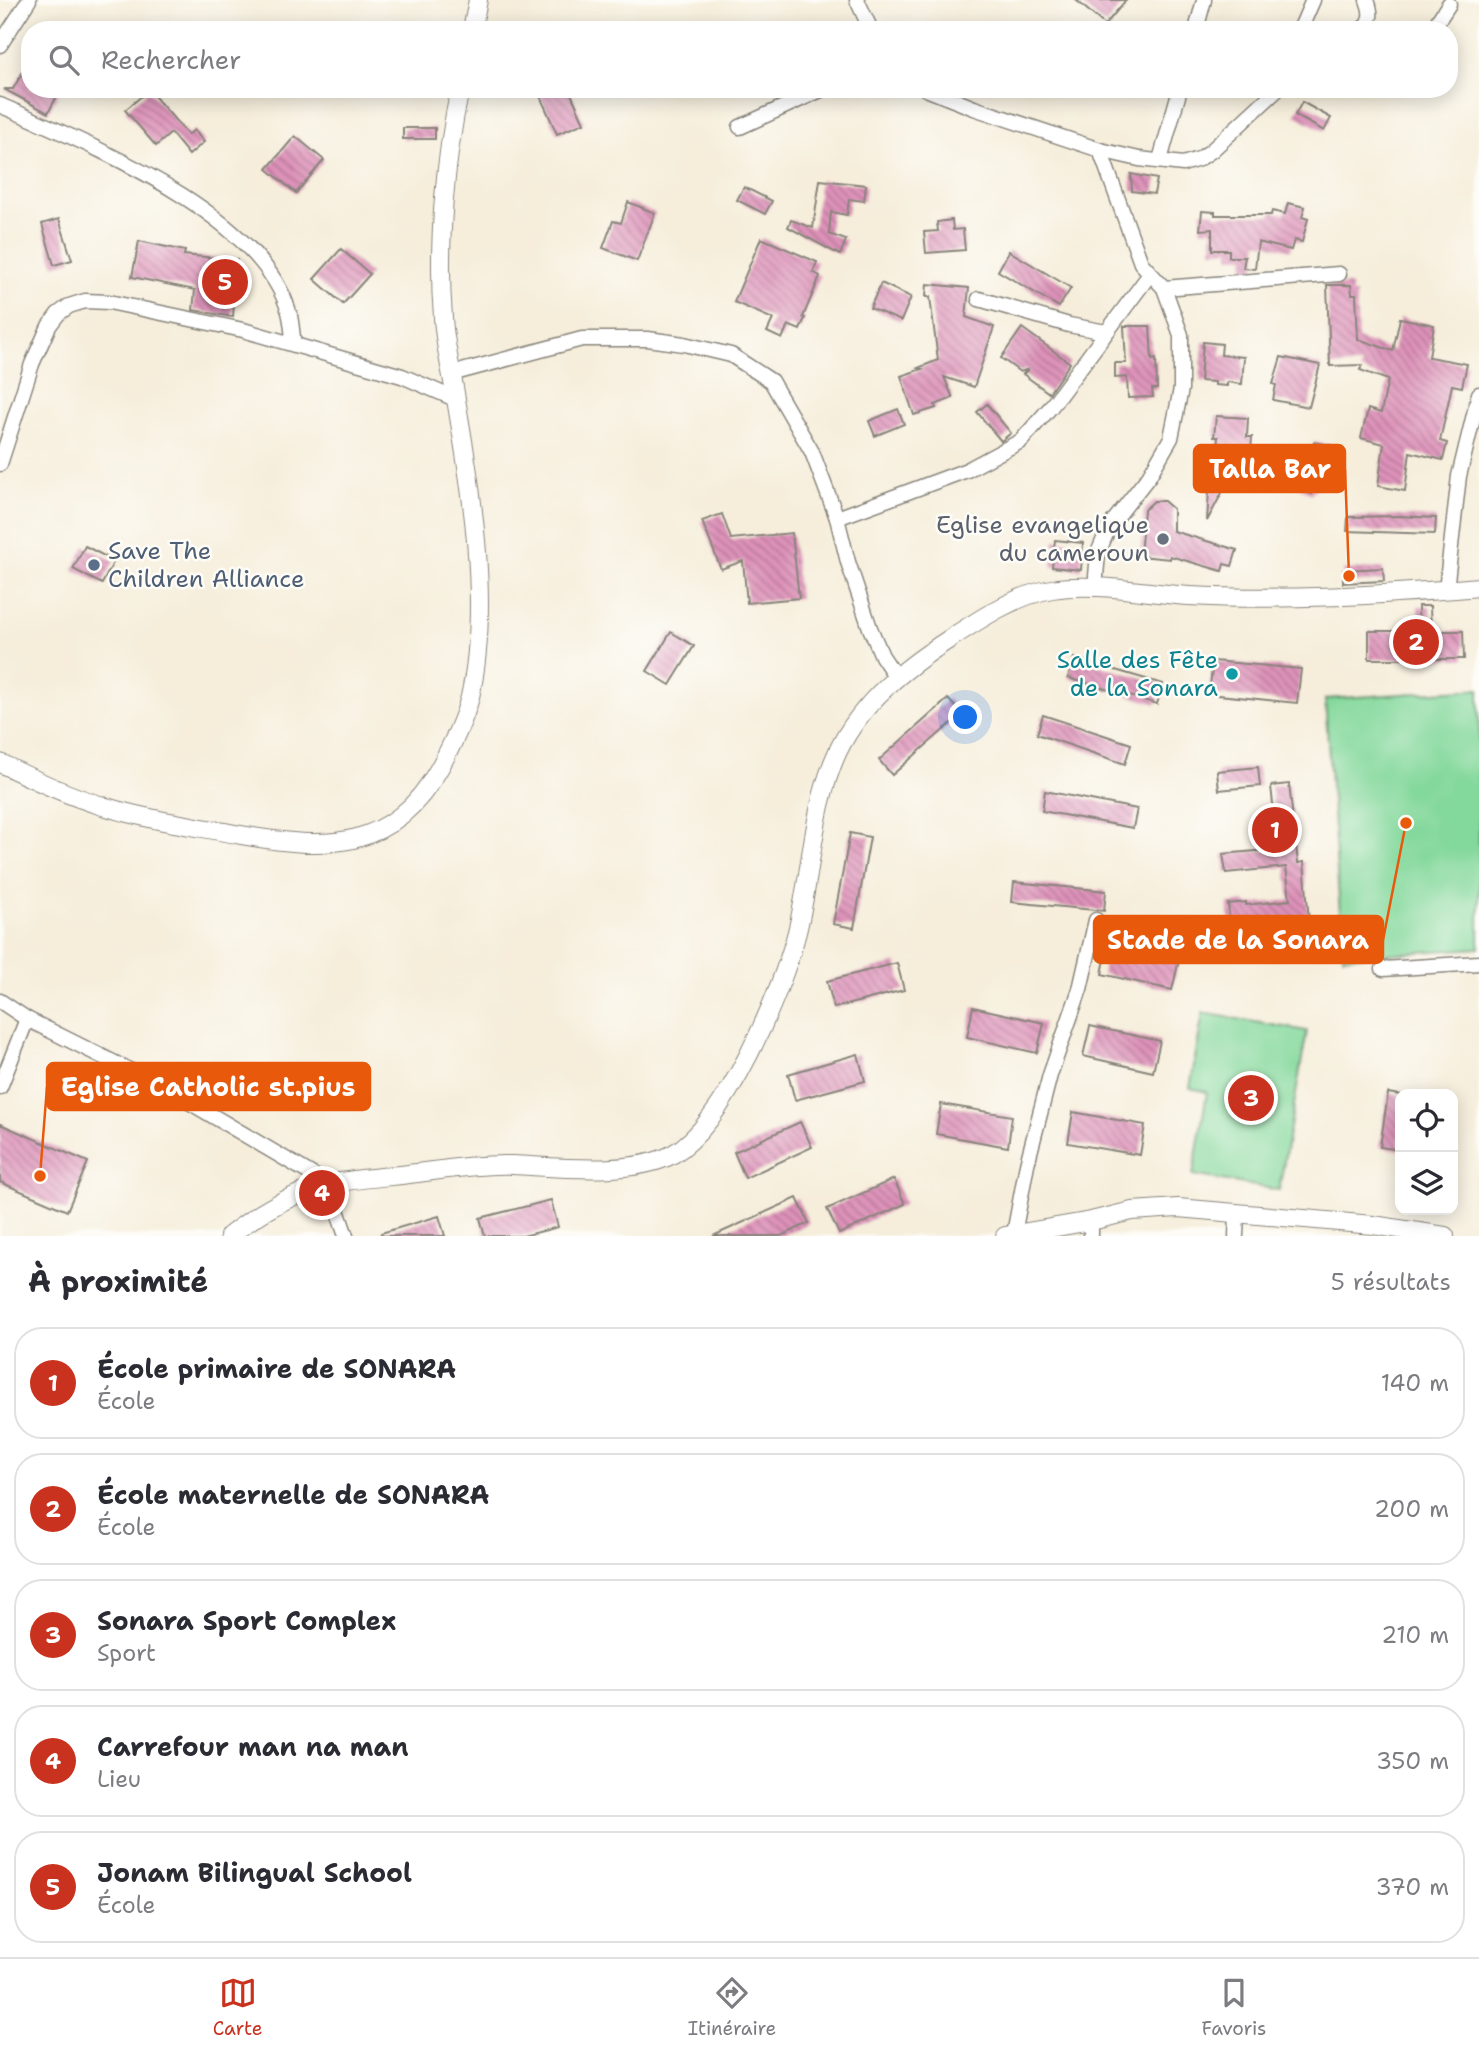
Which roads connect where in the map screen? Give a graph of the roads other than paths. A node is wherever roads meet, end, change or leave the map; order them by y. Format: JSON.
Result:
{"nodes":[{"id":1,"x":29,"y":0,"type":"edge"},
{"id":2,"x":478,"y":0,"type":"edge"},
{"id":3,"x":857,"y":0,"type":"edge"},
{"id":4,"x":1204,"y":0,"type":"edge"},
{"id":5,"x":1313,"y":0,"type":"edge"},
{"id":6,"x":1367,"y":0,"type":"edge"},
{"id":7,"x":1449,"y":4,"type":"dead end"},
{"id":8,"x":474,"y":21,"type":"edge"},
{"id":9,"x":867,"y":21,"type":"edge"},
{"id":10,"x":1198,"y":21,"type":"edge"},
{"id":11,"x":1304,"y":21,"type":"edge"},
{"id":12,"x":1369,"y":21,"type":"edge"},
{"id":13,"x":1438,"y":21,"type":"edge"},
{"id":14,"x":0,"y":45,"type":"edge"},
{"id":15,"x":458,"y":98,"type":"edge"},
{"id":16,"x":803,"y":98,"type":"edge"},
{"id":17,"x":949,"y":98,"type":"edge"},
{"id":18,"x":1177,"y":98,"type":"edge"},
{"id":19,"x":1268,"y":98,"type":"edge"},
{"id":20,"x":0,"y":105,"type":"edge"},
{"id":21,"x":740,"y":127,"type":"dead end"},
{"id":22,"x":1100,"y":150,"type":"junction"},
{"id":23,"x":1160,"y":160,"type":"junction"},
{"id":24,"x":1150,"y":274,"type":"junction"},
{"id":25,"x":1339,"y":274,"type":"dead end"},
{"id":26,"x":1164,"y":288,"type":"junction"},
{"id":27,"x":979,"y":299,"type":"dead end"},
{"id":28,"x":1106,"y":332,"type":"junction"},
{"id":29,"x":294,"y":344,"type":"junction"},
{"id":30,"x":452,"y":374,"type":"junction"},
{"id":31,"x":1479,"y":394,"type":"edge"},
{"id":32,"x":455,"y":399,"type":"junction"},
{"id":33,"x":0,"y":464,"type":"edge"},
{"id":34,"x":837,"y":518,"type":"junction"},
{"id":35,"x":1095,"y":587,"type":"junction"},
{"id":36,"x":1479,"y":587,"type":"edge"},
{"id":37,"x":1446,"y":590,"type":"junction"},
{"id":38,"x":896,"y":677,"type":"junction"},
{"id":39,"x":0,"y":763,"type":"edge"},
{"id":40,"x":1096,"y":920,"type":"dead end"},
{"id":41,"x":1479,"y":963,"type":"edge"},
{"id":42,"x":1383,"y":969,"type":"dead end"},
{"id":43,"x":0,"y":1001,"type":"edge"},
{"id":44,"x":27,"y":1019,"type":"junction"},
{"id":45,"x":0,"y":1087,"type":"edge"},
{"id":46,"x":328,"y":1184,"type":"junction"},
{"id":47,"x":1237,"y":1213,"type":"junction"},
{"id":48,"x":1091,"y":1229,"type":"edge"},
{"id":49,"x":1372,"y":1230,"type":"edge"},
{"id":50,"x":1009,"y":1235,"type":"edge"},
{"id":51,"x":229,"y":1236,"type":"edge"},
{"id":52,"x":346,"y":1236,"type":"edge"},
{"id":53,"x":1236,"y":1236,"type":"edge"},
{"id":54,"x":1445,"y":1236,"type":"edge"}],
"edges":[{"from":1,"to":14,"type":"street"},
{"from":2,"to":8,"type":"street"},
{"from":3,"to":9,"type":"street"},
{"from":4,"to":10,"type":"street"},
{"from":5,"to":11,"type":"street"},
{"from":6,"to":12,"type":"street"},
{"from":7,"to":13,"type":"street"},
{"from":15,"to":30,"type":"street"},
{"from":16,"to":21,"type":"street"},
{"from":17,"to":22,"type":"street"},
{"from":18,"to":23,"type":"street"},
{"from":19,"to":23,"type":"street"},
{"from":20,"to":29,"type":"street"},
{"from":22,"to":23,"type":"street"},
{"from":22,"to":24,"type":"street"},
{"from":24,"to":26,"type":"street"},
{"from":24,"to":28,"type":"street"},
{"from":25,"to":26,"type":"street"},
{"from":26,"to":35,"type":"street"},
{"from":27,"to":28,"type":"street"},
{"from":28,"to":34,"type":"street"},
{"from":29,"to":32,"type":"street"},
{"from":29,"to":33,"type":"street"},
{"from":30,"to":32,"type":"street"},
{"from":30,"to":34,"type":"street"},
{"from":31,"to":37,"type":"street"},
{"from":32,"to":39,"type":"street"},
{"from":34,"to":38,"type":"street"},
{"from":35,"to":37,"type":"street"},
{"from":35,"to":38,"type":"street"},
{"from":36,"to":37,"type":"street"},
{"from":38,"to":46,"type":"street"},
{"from":40,"to":50,"type":"street"},
{"from":41,"to":42,"type":"street"},
{"from":43,"to":44,"type":"street"},
{"from":44,"to":45,"type":"street"},
{"from":44,"to":46,"type":"street"},
{"from":46,"to":51,"type":"street"},
{"from":46,"to":52,"type":"street"},
{"from":47,"to":48,"type":"street"},
{"from":47,"to":49,"type":"street"},
{"from":47,"to":53,"type":"street"},
{"from":48,"to":50,"type":"street"},
{"from":49,"to":54,"type":"street"}]}
